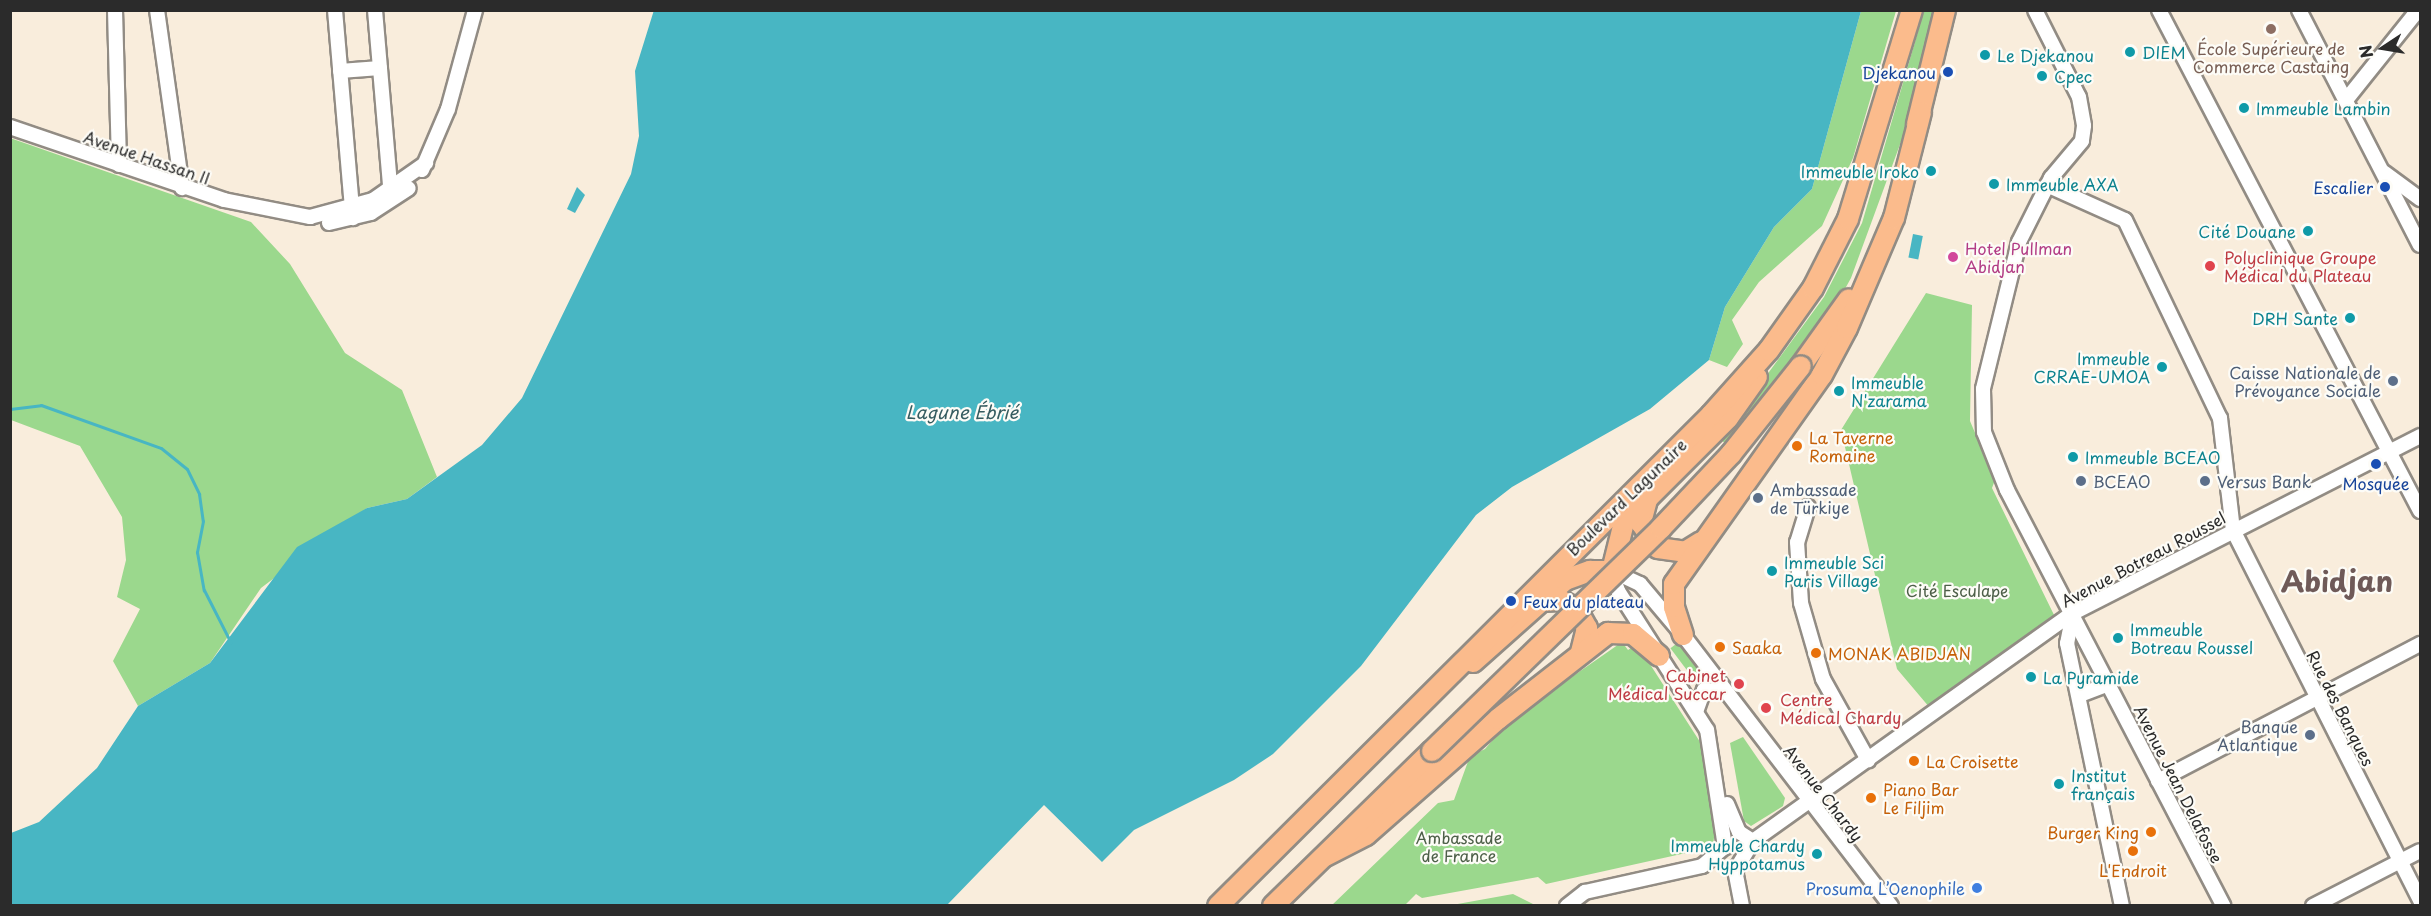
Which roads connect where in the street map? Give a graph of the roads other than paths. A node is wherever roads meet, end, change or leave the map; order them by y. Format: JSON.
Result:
{"nodes":[{"id":1,"x":114,"y":10,"type":"edge"},
{"id":2,"x":157,"y":10,"type":"edge"},
{"id":3,"x":335,"y":10,"type":"edge"},
{"id":4,"x":375,"y":10,"type":"edge"},
{"id":5,"x":475,"y":10,"type":"edge"},
{"id":6,"x":1912,"y":10,"type":"edge"},
{"id":7,"x":1946,"y":10,"type":"edge"},
{"id":8,"x":2035,"y":10,"type":"edge"},
{"id":9,"x":2158,"y":10,"type":"edge"},
{"id":10,"x":2299,"y":10,"type":"edge"},
{"id":11,"x":2418,"y":10,"type":"edge"},
{"id":12,"x":380,"y":68,"type":"junction"},
{"id":13,"x":340,"y":71,"type":"junction"},
{"id":14,"x":2346,"y":100,"type":"junction"},
{"id":15,"x":1922,"y":112,"type":"junction"},
{"id":16,"x":10,"y":127,"type":"edge"},
{"id":17,"x":119,"y":165,"type":"junction"},
{"id":18,"x":2381,"y":170,"type":"junction"},
{"id":19,"x":2047,"y":185,"type":"junction"},
{"id":20,"x":182,"y":188,"type":"junction"},
{"id":21,"x":391,"y":197,"type":"junction"},
{"id":22,"x":2421,"y":199,"type":"edge"},
{"id":23,"x":352,"y":214,"type":"junction"},
{"id":24,"x":2421,"y":245,"type":"edge"},
{"id":25,"x":1769,"y":350,"type":"junction"},
{"id":26,"x":2421,"y":436,"type":"edge"},
{"id":27,"x":2389,"y":452,"type":"junction"},
{"id":28,"x":1648,"y":497,"type":"junction"},
{"id":29,"x":1808,"y":507,"type":"dead end"},
{"id":30,"x":2421,"y":511,"type":"edge"},
{"id":31,"x":2232,"y":530,"type":"junction"},
{"id":32,"x":1712,"y":531,"type":"junction"},
{"id":33,"x":1612,"y":571,"type":"junction"},
{"id":34,"x":1539,"y":602,"type":"junction"},
{"id":35,"x":2073,"y":613,"type":"junction"},
{"id":36,"x":1683,"y":635,"type":"junction"},
{"id":37,"x":2421,"y":644,"type":"edge"},
{"id":38,"x":1581,"y":651,"type":"junction"},
{"id":39,"x":1659,"y":656,"type":"junction"},
{"id":40,"x":2109,"y":684,"type":"junction"},
{"id":41,"x":1725,"y":691,"type":"junction"},
{"id":42,"x":2080,"y":695,"type":"junction"},
{"id":43,"x":2319,"y":701,"type":"junction"},
{"id":44,"x":1697,"y":709,"type":"junction"},
{"id":45,"x":1407,"y":712,"type":"junction"},
{"id":46,"x":1868,"y":760,"type":"junction"},
{"id":47,"x":1719,"y":779,"type":"junction"},
{"id":48,"x":2158,"y":781,"type":"junction"},
{"id":49,"x":1810,"y":802,"type":"junction"},
{"id":50,"x":1753,"y":841,"type":"junction"},
{"id":51,"x":2421,"y":851,"type":"edge"},
{"id":52,"x":1325,"y":856,"type":"junction"},
{"id":53,"x":2400,"y":861,"type":"junction"},
{"id":54,"x":1702,"y":866,"type":"junction"},
{"id":55,"x":1735,"y":872,"type":"junction"},
{"id":56,"x":2421,"y":900,"type":"edge"},
{"id":57,"x":1218,"y":906,"type":"edge"},
{"id":58,"x":1273,"y":906,"type":"edge"},
{"id":59,"x":1567,"y":906,"type":"edge"},
{"id":60,"x":1742,"y":906,"type":"edge"},
{"id":61,"x":1891,"y":906,"type":"edge"},
{"id":62,"x":2122,"y":906,"type":"edge"},
{"id":63,"x":2224,"y":906,"type":"edge"},
{"id":64,"x":2313,"y":906,"type":"edge"}],
"edges":[{"from":1,"to":17,"type":"street"},
{"from":2,"to":20,"type":"street"},
{"from":3,"to":13,"type":"street"},
{"from":4,"to":12,"type":"street"},
{"from":5,"to":21,"type":"street","name":"Avenue Hassan II"},
{"from":6,"to":25,"type":"highway","name":"Boulevard Lagunaire"},
{"from":7,"to":15,"type":"highway"},
{"from":8,"to":19,"type":"street","name":"Avenue Jean Delafosse"},
{"from":9,"to":27,"type":"street"},
{"from":10,"to":14,"type":"street"},
{"from":11,"to":14,"type":"street"},
{"from":12,"to":13,"type":"street"},
{"from":12,"to":21,"type":"street"},
{"from":13,"to":23,"type":"street"},
{"from":14,"to":18,"type":"street"},
{"from":15,"to":32,"type":"highway"},
{"from":15,"to":52,"type":"highway","bridge":true},
{"from":16,"to":17,"type":"street","name":"Avenue Hassan II"},
{"from":17,"to":20,"type":"street","name":"Avenue Hassan II"},
{"from":18,"to":22,"type":"street"},
{"from":18,"to":24,"type":"street"},
{"from":19,"to":31,"type":"street"},
{"from":19,"to":35,"type":"street","name":"Avenue Jean Delafosse"},
{"from":20,"to":23,"type":"street","name":"Avenue Hassan II"},
{"from":21,"to":23,"type":"street","name":"Avenue Hassan II"},
{"from":25,"to":28,"type":"highway"},
{"from":25,"to":45,"type":"highway","name":"Boulevard Lagunaire"},
{"from":26,"to":27,"type":"street","name":"Avenue Botreau Roussel"},
{"from":27,"to":30,"type":"street"},
{"from":27,"to":31,"type":"street","name":"Avenue Botreau Roussel"},
{"from":28,"to":32,"type":"highway"},
{"from":28,"to":33,"type":"highway"},
{"from":29,"to":46,"type":"street"},
{"from":31,"to":35,"type":"street","name":"Avenue Botreau Roussel"},
{"from":31,"to":43,"type":"street","name":"Rue des Banques"},
{"from":32,"to":36,"type":"highway"},
{"from":33,"to":34,"type":"highway"},
{"from":33,"to":36,"type":"street","name":"Avenue Chardy"},
{"from":33,"to":39,"type":"street"},
{"from":34,"to":38,"type":"highway"},
{"from":34,"to":45,"type":"highway"},
{"from":35,"to":40,"type":"street","name":"Avenue Jean Delafosse"},
{"from":35,"to":42,"type":"street"},
{"from":35,"to":46,"type":"street","name":"Avenue Botreau Roussel"},
{"from":36,"to":41,"type":"street","name":"Avenue Chardy"},
{"from":37,"to":43,"type":"street"},
{"from":38,"to":39,"type":"highway"},
{"from":38,"to":52,"type":"highway"},
{"from":39,"to":44,"type":"street"},
{"from":40,"to":42,"type":"street"},
{"from":40,"to":48,"type":"street","name":"Avenue Jean Delafosse"},
{"from":41,"to":44,"type":"street"},
{"from":41,"to":49,"type":"street","name":"Avenue Chardy"},
{"from":42,"to":62,"type":"street"},
{"from":43,"to":48,"type":"street"},
{"from":43,"to":53,"type":"street","name":"Rue des Banques"},
{"from":44,"to":47,"type":"street"},
{"from":45,"to":57,"type":"highway","name":"Boulevard Lagunaire"},
{"from":46,"to":49,"type":"street","name":"Avenue Botreau Roussel"},
{"from":47,"to":50,"type":"street"},
{"from":47,"to":54,"type":"street"},
{"from":48,"to":63,"type":"street","name":"Avenue Jean Delafosse"},
{"from":49,"to":50,"type":"street","name":"Avenue Botreau Roussel"},
{"from":49,"to":61,"type":"street","name":"Avenue Chardy"},
{"from":50,"to":55,"type":"street"},
{"from":51,"to":53,"type":"street"},
{"from":52,"to":58,"type":"highway"},
{"from":53,"to":56,"type":"street","name":"Rue des Banques"},
{"from":53,"to":64,"type":"street"},
{"from":54,"to":55,"type":"street"},
{"from":54,"to":59,"type":"street"},
{"from":55,"to":60,"type":"street"}]}
